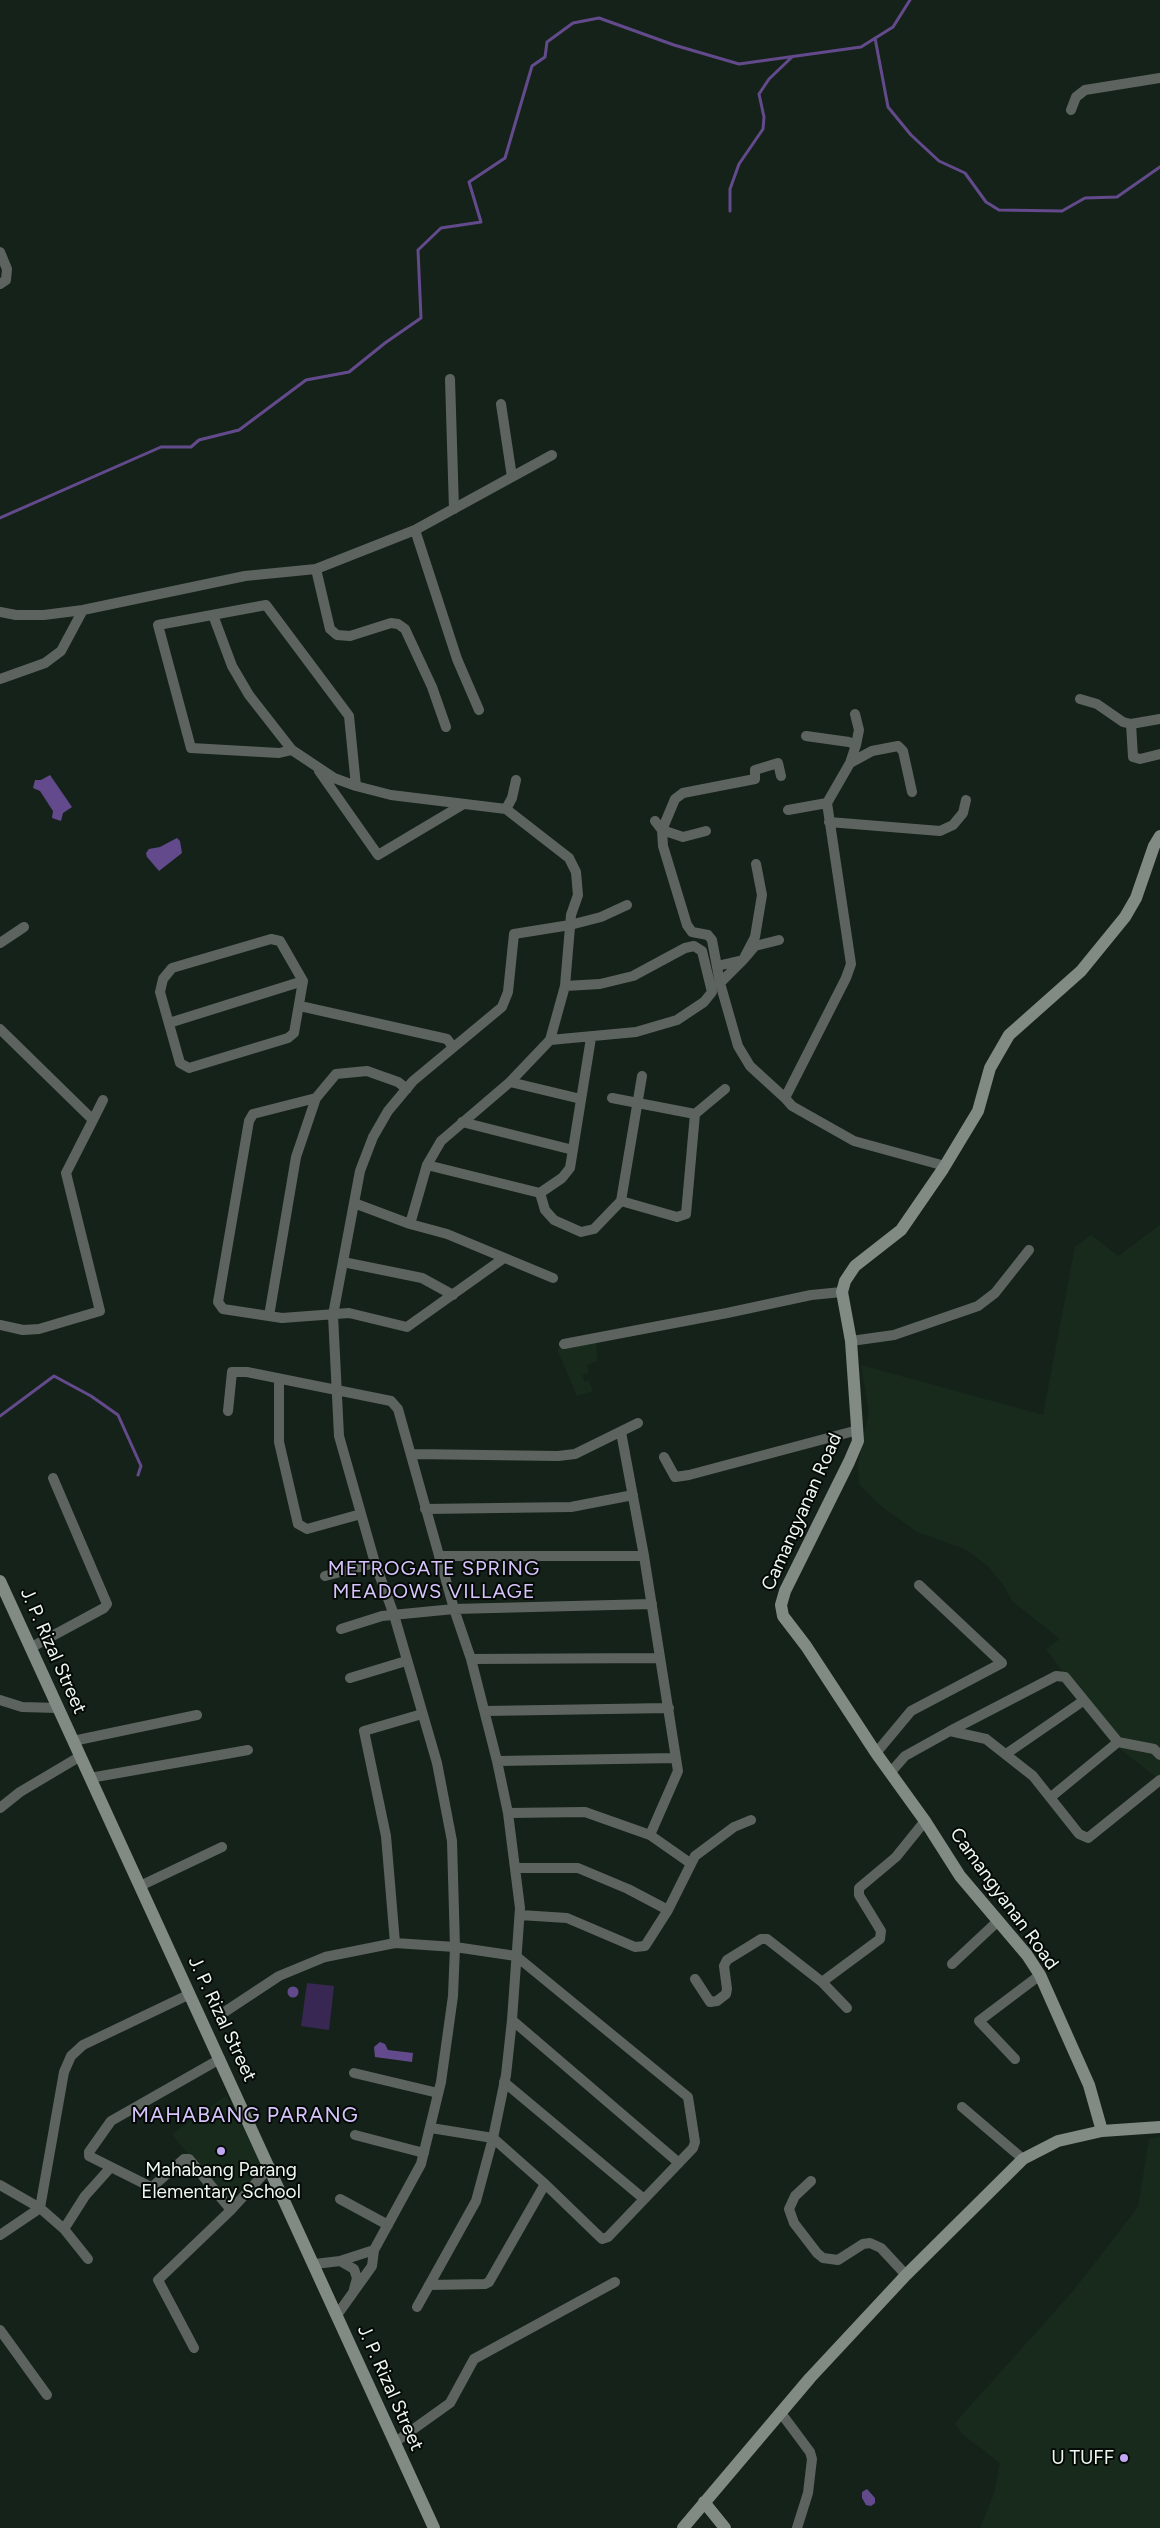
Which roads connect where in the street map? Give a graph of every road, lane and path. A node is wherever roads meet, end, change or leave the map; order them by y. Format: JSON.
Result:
{"nodes":[{"id":1,"x":1160,"y":78,"type":"edge"},
{"id":2,"x":1071,"y":110,"type":"dead end"},
{"id":3,"x":0,"y":252,"type":"edge"},
{"id":4,"x":0,"y":284,"type":"edge"},
{"id":5,"x":450,"y":379,"type":"dead end"},
{"id":6,"x":501,"y":404,"type":"dead end"},
{"id":7,"x":552,"y":454,"type":"dead end"},
{"id":8,"x":512,"y":477,"type":"junction"},
{"id":9,"x":454,"y":509,"type":"junction"},
{"id":10,"x":415,"y":530,"type":"junction"},
{"id":11,"x":316,"y":569,"type":"junction"},
{"id":12,"x":83,"y":610,"type":"junction"},
{"id":13,"x":0,"y":612,"type":"edge"},
{"id":14,"x":212,"y":615,"type":"junction"},
{"id":15,"x":0,"y":679,"type":"edge"},
{"id":16,"x":1080,"y":699,"type":"dead end"},
{"id":17,"x":479,"y":710,"type":"dead end"},
{"id":18,"x":854,"y":714,"type":"dead end"},
{"id":19,"x":1160,"y":719,"type":"edge"},
{"id":20,"x":1131,"y":724,"type":"junction"},
{"id":21,"x":446,"y":726,"type":"dead end"},
{"id":22,"x":806,"y":736,"type":"dead end"},
{"id":23,"x":856,"y":745,"type":"junction"},
{"id":24,"x":292,"y":750,"type":"junction"},
{"id":25,"x":1160,"y":754,"type":"edge"},
{"id":26,"x":850,"y":763,"type":"junction"},
{"id":27,"x":314,"y":765,"type":"junction"},
{"id":28,"x":781,"y":776,"type":"dead end"},
{"id":29,"x":516,"y":780,"type":"dead end"},
{"id":30,"x":356,"y":786,"type":"junction"},
{"id":31,"x":912,"y":792,"type":"dead end"},
{"id":32,"x":966,"y":800,"type":"dead end"},
{"id":33,"x":827,"y":803,"type":"junction"},
{"id":34,"x":462,"y":805,"type":"junction"},
{"id":35,"x":506,"y":809,"type":"junction"},
{"id":36,"x":788,"y":810,"type":"dead end"},
{"id":37,"x":655,"y":821,"type":"dead end"},
{"id":38,"x":829,"y":822,"type":"junction"},
{"id":39,"x":662,"y":830,"type":"junction"},
{"id":40,"x":706,"y":831,"type":"dead end"},
{"id":41,"x":1160,"y":836,"type":"edge"},
{"id":42,"x":756,"y":864,"type":"dead end"},
{"id":43,"x":627,"y":905,"type":"dead end"},
{"id":44,"x":570,"y":925,"type":"junction"},
{"id":45,"x":24,"y":927,"type":"dead end"},
{"id":46,"x":778,"y":940,"type":"dead end"},
{"id":47,"x":0,"y":943,"type":"edge"},
{"id":48,"x":743,"y":960,"type":"junction"},
{"id":49,"x":717,"y":966,"type":"junction"},
{"id":50,"x":303,"y":981,"type":"junction"},
{"id":51,"x":720,"y":982,"type":"junction"},
{"id":52,"x":565,"y":986,"type":"junction"},
{"id":53,"x":300,"y":1006,"type":"junction"},
{"id":54,"x":169,"y":1023,"type":"junction"},
{"id":55,"x":0,"y":1030,"type":"edge"},
{"id":56,"x":591,"y":1038,"type":"junction"},
{"id":57,"x":550,"y":1040,"type":"junction"},
{"id":58,"x":453,"y":1047,"type":"junction"},
{"id":59,"x":642,"y":1076,"type":"dead end"},
{"id":60,"x":510,"y":1082,"type":"junction"},
{"id":61,"x":407,"y":1089,"type":"junction"},
{"id":62,"x":725,"y":1089,"type":"dead end"},
{"id":63,"x":316,"y":1098,"type":"junction"},
{"id":64,"x":612,"y":1098,"type":"dead end"},
{"id":65,"x":785,"y":1098,"type":"junction"},
{"id":66,"x":581,"y":1099,"type":"junction"},
{"id":67,"x":103,"y":1100,"type":"dead end"},
{"id":68,"x":638,"y":1103,"type":"junction"},
{"id":69,"x":695,"y":1114,"type":"junction"},
{"id":70,"x":93,"y":1120,"type":"junction"},
{"id":71,"x":462,"y":1122,"type":"junction"},
{"id":72,"x":573,"y":1150,"type":"junction"},
{"id":73,"x":427,"y":1165,"type":"junction"},
{"id":74,"x":944,"y":1166,"type":"junction"},
{"id":75,"x":540,"y":1193,"type":"junction"},
{"id":76,"x":620,"y":1201,"type":"junction"},
{"id":77,"x":354,"y":1203,"type":"junction"},
{"id":78,"x":410,"y":1224,"type":"junction"},
{"id":79,"x":1029,"y":1250,"type":"dead end"},
{"id":80,"x":504,"y":1258,"type":"junction"},
{"id":81,"x":343,"y":1262,"type":"junction"},
{"id":82,"x":553,"y":1278,"type":"dead end"},
{"id":83,"x":842,"y":1292,"type":"junction"},
{"id":84,"x":453,"y":1295,"type":"junction"},
{"id":85,"x":333,"y":1315,"type":"junction"},
{"id":86,"x":269,"y":1316,"type":"junction"},
{"id":87,"x":0,"y":1324,"type":"edge"},
{"id":88,"x":851,"y":1342,"type":"junction"},
{"id":89,"x":564,"y":1344,"type":"dead end"},
{"id":90,"x":279,"y":1380,"type":"junction"},
{"id":91,"x":337,"y":1392,"type":"junction"},
{"id":92,"x":228,"y":1411,"type":"dead end"},
{"id":93,"x":638,"y":1423,"type":"dead end"},
{"id":94,"x":858,"y":1430,"type":"junction"},
{"id":95,"x":621,"y":1432,"type":"junction"},
{"id":96,"x":412,"y":1454,"type":"junction"},
{"id":97,"x":664,"y":1457,"type":"dead end"},
{"id":98,"x":53,"y":1478,"type":"dead end"},
{"id":99,"x":633,"y":1495,"type":"junction"},
{"id":100,"x":425,"y":1509,"type":"junction"},
{"id":101,"x":361,"y":1514,"type":"junction"},
{"id":102,"x":439,"y":1556,"type":"junction"},
{"id":103,"x":644,"y":1556,"type":"junction"},
{"id":104,"x":374,"y":1563,"type":"junction"},
{"id":105,"x":325,"y":1576,"type":"dead end"},
{"id":106,"x":0,"y":1581,"type":"edge"},
{"id":107,"x":919,"y":1585,"type":"dead end"},
{"id":108,"x":652,"y":1604,"type":"junction"},
{"id":109,"x":454,"y":1609,"type":"junction"},
{"id":110,"x":394,"y":1615,"type":"junction"},
{"id":111,"x":341,"y":1629,"type":"dead end"},
{"id":112,"x":30,"y":1648,"type":"junction"},
{"id":113,"x":660,"y":1658,"type":"junction"},
{"id":114,"x":471,"y":1659,"type":"junction"},
{"id":115,"x":406,"y":1661,"type":"junction"},
{"id":116,"x":350,"y":1678,"type":"dead end"},
{"id":117,"x":0,"y":1700,"type":"edge"},
{"id":118,"x":1083,"y":1701,"type":"junction"},
{"id":119,"x":58,"y":1708,"type":"junction"},
{"id":120,"x":669,"y":1708,"type":"junction"},
{"id":121,"x":485,"y":1711,"type":"junction"},
{"id":122,"x":197,"y":1714,"type":"dead end"},
{"id":123,"x":422,"y":1714,"type":"junction"},
{"id":124,"x":950,"y":1731,"type":"junction"},
{"id":125,"x":73,"y":1741,"type":"junction"},
{"id":126,"x":1118,"y":1742,"type":"junction"},
{"id":127,"x":248,"y":1750,"type":"dead end"},
{"id":128,"x":876,"y":1753,"type":"junction"},
{"id":129,"x":1006,"y":1754,"type":"junction"},
{"id":130,"x":1160,"y":1755,"type":"edge"},
{"id":131,"x":79,"y":1757,"type":"junction"},
{"id":132,"x":676,"y":1758,"type":"junction"},
{"id":133,"x":497,"y":1761,"type":"junction"},
{"id":134,"x":890,"y":1773,"type":"junction"},
{"id":135,"x":90,"y":1778,"type":"junction"},
{"id":136,"x":1160,"y":1780,"type":"edge"},
{"id":137,"x":1051,"y":1797,"type":"junction"},
{"id":138,"x":0,"y":1808,"type":"edge"},
{"id":139,"x":508,"y":1814,"type":"junction"},
{"id":140,"x":751,"y":1820,"type":"dead end"},
{"id":141,"x":925,"y":1821,"type":"junction"},
{"id":142,"x":650,"y":1835,"type":"junction"},
{"id":143,"x":222,"y":1847,"type":"dead end"},
{"id":144,"x":690,"y":1863,"type":"junction"},
{"id":145,"x":515,"y":1868,"type":"junction"},
{"id":146,"x":140,"y":1886,"type":"junction"},
{"id":147,"x":668,"y":1910,"type":"junction"},
{"id":148,"x":520,"y":1915,"type":"junction"},
{"id":149,"x":998,"y":1921,"type":"junction"},
{"id":150,"x":395,"y":1943,"type":"junction"},
{"id":151,"x":455,"y":1947,"type":"junction"},
{"id":152,"x":516,"y":1956,"type":"junction"},
{"id":153,"x":952,"y":1964,"type":"dead end"},
{"id":154,"x":1040,"y":1975,"type":"junction"},
{"id":155,"x":695,"y":1979,"type":"dead end"},
{"id":156,"x":822,"y":1982,"type":"junction"},
{"id":157,"x":190,"y":1994,"type":"junction"},
{"id":158,"x":847,"y":2008,"type":"dead end"},
{"id":159,"x":220,"y":2015,"type":"dead end"},
{"id":160,"x":512,"y":2020,"type":"junction"},
{"id":161,"x":220,"y":2059,"type":"junction"},
{"id":162,"x":1015,"y":2059,"type":"dead end"},
{"id":163,"x":354,"y":2072,"type":"dead end"},
{"id":164,"x":504,"y":2082,"type":"junction"},
{"id":165,"x":438,"y":2093,"type":"junction"},
{"id":166,"x":962,"y":2107,"type":"dead end"},
{"id":167,"x":1160,"y":2127,"type":"edge"},
{"id":168,"x":431,"y":2128,"type":"junction"},
{"id":169,"x":1102,"y":2131,"type":"junction"},
{"id":170,"x":355,"y":2135,"type":"dead end"},
{"id":171,"x":493,"y":2138,"type":"junction"},
{"id":172,"x":424,"y":2153,"type":"junction"},
{"id":173,"x":1023,"y":2159,"type":"junction"},
{"id":174,"x":679,"y":2162,"type":"junction"},
{"id":175,"x":270,"y":2166,"type":"junction"},
{"id":176,"x":110,"y":2167,"type":"junction"},
{"id":177,"x":812,"y":2181,"type":"dead end"},
{"id":178,"x":545,"y":2184,"type":"junction"},
{"id":179,"x":0,"y":2185,"type":"edge"},
{"id":180,"x":340,"y":2200,"type":"dead end"},
{"id":181,"x":644,"y":2200,"type":"junction"},
{"id":182,"x":40,"y":2208,"type":"junction"},
{"id":183,"x":231,"y":2210,"type":"junction"},
{"id":184,"x":388,"y":2225,"type":"junction"},
{"id":185,"x":64,"y":2229,"type":"junction"},
{"id":186,"x":0,"y":2235,"type":"edge"},
{"id":187,"x":374,"y":2250,"type":"junction"},
{"id":188,"x":88,"y":2259,"type":"dead end"},
{"id":189,"x":340,"y":2261,"type":"junction"},
{"id":190,"x":314,"y":2264,"type":"junction"},
{"id":191,"x":906,"y":2275,"type":"junction"},
{"id":192,"x":615,"y":2282,"type":"dead end"},
{"id":193,"x":429,"y":2285,"type":"junction"},
{"id":194,"x":354,"y":2290,"type":"junction"},
{"id":195,"x":417,"y":2307,"type":"dead end"},
{"id":196,"x":337,"y":2315,"type":"junction"},
{"id":197,"x":0,"y":2330,"type":"edge"},
{"id":198,"x":194,"y":2348,"type":"dead end"},
{"id":199,"x":47,"y":2395,"type":"dead end"},
{"id":200,"x":781,"y":2413,"type":"junction"},
{"id":201,"x":394,"y":2443,"type":"junction"},
{"id":202,"x":704,"y":2502,"type":"junction"},
{"id":203,"x":434,"y":2528,"type":"edge"},
{"id":204,"x":683,"y":2528,"type":"edge"},
{"id":205,"x":726,"y":2528,"type":"edge"},
{"id":206,"x":797,"y":2528,"type":"edge"}],
"edges":[{"from":1,"to":2,"type":"street"},
{"from":3,"to":4,"type":"street"},
{"from":5,"to":9,"type":"street"},
{"from":6,"to":8,"type":"street"},
{"from":7,"to":8,"type":"street"},
{"from":8,"to":9,"type":"street"},
{"from":9,"to":10,"type":"street"},
{"from":10,"to":11,"type":"street"},
{"from":10,"to":17,"type":"street"},
{"from":11,"to":12,"type":"street"},
{"from":11,"to":21,"type":"street"},
{"from":12,"to":13,"type":"street"},
{"from":12,"to":15,"type":"street"},
{"from":14,"to":24,"type":"street"},
{"from":14,"to":24,"type":"street"},
{"from":14,"to":30,"type":"street"},
{"from":16,"to":20,"type":"street"},
{"from":18,"to":23,"type":"street"},
{"from":19,"to":20,"type":"street"},
{"from":20,"to":25,"type":"street"},
{"from":22,"to":23,"type":"street"},
{"from":23,"to":26,"type":"street"},
{"from":24,"to":27,"type":"street"},
{"from":26,"to":31,"type":"street"},
{"from":26,"to":33,"type":"street"},
{"from":27,"to":30,"type":"street"},
{"from":27,"to":34,"type":"street"},
{"from":28,"to":39,"type":"street"},
{"from":29,"to":35,"type":"street"},
{"from":30,"to":34,"type":"street"},
{"from":32,"to":38,"type":"street"},
{"from":33,"to":36,"type":"street"},
{"from":33,"to":38,"type":"street"},
{"from":34,"to":35,"type":"street"},
{"from":35,"to":44,"type":"street"},
{"from":37,"to":39,"type":"street"},
{"from":38,"to":65,"type":"street"},
{"from":39,"to":40,"type":"street"},
{"from":39,"to":49,"type":"street"},
{"from":41,"to":74,"type":"street"},
{"from":42,"to":48,"type":"street"},
{"from":43,"to":44,"type":"street"},
{"from":44,"to":52,"type":"street"},
{"from":44,"to":58,"type":"street"},
{"from":45,"to":47,"type":"street"},
{"from":46,"to":48,"type":"street"},
{"from":48,"to":49,"type":"street"},
{"from":48,"to":51,"type":"street"},
{"from":49,"to":51,"type":"street"},
{"from":50,"to":53,"type":"street"},
{"from":50,"to":54,"type":"street"},
{"from":50,"to":54,"type":"street"},
{"from":51,"to":65,"type":"street"},
{"from":52,"to":56,"type":"street"},
{"from":52,"to":57,"type":"street"},
{"from":53,"to":54,"type":"street"},
{"from":53,"to":58,"type":"street"},
{"from":55,"to":70,"type":"street"},
{"from":56,"to":57,"type":"street"},
{"from":56,"to":66,"type":"street"},
{"from":57,"to":60,"type":"street"},
{"from":58,"to":61,"type":"street"},
{"from":59,"to":68,"type":"street"},
{"from":60,"to":66,"type":"street"},
{"from":60,"to":71,"type":"street"},
{"from":61,"to":63,"type":"street"},
{"from":61,"to":77,"type":"street"},
{"from":62,"to":69,"type":"street"},
{"from":63,"to":86,"type":"street"},
{"from":63,"to":86,"type":"street"},
{"from":64,"to":68,"type":"street"},
{"from":65,"to":74,"type":"street"},
{"from":66,"to":72,"type":"street"},
{"from":67,"to":70,"type":"street"},
{"from":68,"to":69,"type":"street"},
{"from":68,"to":76,"type":"street"},
{"from":69,"to":76,"type":"street"},
{"from":70,"to":87,"type":"street"},
{"from":71,"to":72,"type":"street"},
{"from":71,"to":73,"type":"street"},
{"from":72,"to":75,"type":"street"},
{"from":73,"to":75,"type":"street"},
{"from":73,"to":78,"type":"street"},
{"from":74,"to":83,"type":"street"},
{"from":75,"to":76,"type":"street"},
{"from":77,"to":78,"type":"street"},
{"from":77,"to":81,"type":"street"},
{"from":78,"to":80,"type":"street"},
{"from":79,"to":88,"type":"street"},
{"from":80,"to":82,"type":"street"},
{"from":80,"to":84,"type":"street"},
{"from":81,"to":84,"type":"street"},
{"from":81,"to":85,"type":"street"},
{"from":83,"to":88,"type":"street","name":"Camangyanan Road"},
{"from":83,"to":89,"type":"street"},
{"from":84,"to":85,"type":"street"},
{"from":85,"to":86,"type":"street"},
{"from":85,"to":91,"type":"street"},
{"from":88,"to":94,"type":"street","name":"Camangyanan Road"},
{"from":90,"to":91,"type":"street"},
{"from":90,"to":92,"type":"street"},
{"from":90,"to":101,"type":"street"},
{"from":91,"to":96,"type":"street"},
{"from":91,"to":101,"type":"street"},
{"from":93,"to":95,"type":"street"},
{"from":94,"to":97,"type":"street"},
{"from":94,"to":128,"type":"street","name":"Camangyanan Road"},
{"from":95,"to":96,"type":"street"},
{"from":95,"to":99,"type":"street"},
{"from":96,"to":100,"type":"street"},
{"from":98,"to":112,"type":"street"},
{"from":99,"to":100,"type":"street"},
{"from":99,"to":103,"type":"street"},
{"from":100,"to":102,"type":"street"},
{"from":101,"to":104,"type":"street"},
{"from":102,"to":103,"type":"street"},
{"from":102,"to":109,"type":"street"},
{"from":103,"to":108,"type":"street"},
{"from":104,"to":105,"type":"street"},
{"from":104,"to":110,"type":"street"},
{"from":106,"to":112,"type":"street","name":"J. P. Rizal Street"},
{"from":107,"to":128,"type":"street"},
{"from":108,"to":109,"type":"street"},
{"from":108,"to":113,"type":"street"},
{"from":109,"to":110,"type":"street"},
{"from":109,"to":114,"type":"street"},
{"from":110,"to":111,"type":"street"},
{"from":110,"to":115,"type":"street"},
{"from":112,"to":119,"type":"street","name":"J. P. Rizal Street"},
{"from":113,"to":114,"type":"street"},
{"from":113,"to":120,"type":"street"},
{"from":114,"to":121,"type":"street"},
{"from":115,"to":116,"type":"street"},
{"from":115,"to":123,"type":"street"},
{"from":117,"to":119,"type":"street"},
{"from":118,"to":124,"type":"street"},
{"from":118,"to":126,"type":"street"},
{"from":118,"to":129,"type":"street"},
{"from":119,"to":125,"type":"street","name":"J. P. Rizal Street"},
{"from":120,"to":121,"type":"street"},
{"from":120,"to":132,"type":"street"},
{"from":121,"to":133,"type":"street"},
{"from":122,"to":125,"type":"street"},
{"from":123,"to":150,"type":"street"},
{"from":123,"to":151,"type":"street"},
{"from":124,"to":129,"type":"street"},
{"from":124,"to":134,"type":"street"},
{"from":125,"to":131,"type":"street","name":"J. P. Rizal Street"},
{"from":126,"to":130,"type":"street"},
{"from":126,"to":137,"type":"street"},
{"from":127,"to":135,"type":"street"},
{"from":128,"to":134,"type":"street","name":"Camangyanan Road"},
{"from":129,"to":137,"type":"street"},
{"from":131,"to":135,"type":"street","name":"J. P. Rizal Street"},
{"from":131,"to":138,"type":"street"},
{"from":132,"to":133,"type":"street"},
{"from":132,"to":142,"type":"street"},
{"from":133,"to":139,"type":"street"},
{"from":134,"to":141,"type":"street","name":"Camangyanan Road"},
{"from":135,"to":146,"type":"street","name":"J. P. Rizal Street"},
{"from":136,"to":137,"type":"street"},
{"from":139,"to":142,"type":"street"},
{"from":139,"to":145,"type":"street"},
{"from":140,"to":144,"type":"street"},
{"from":141,"to":149,"type":"street","name":"Camangyanan Road"},
{"from":141,"to":156,"type":"street"},
{"from":142,"to":144,"type":"street"},
{"from":143,"to":146,"type":"street"},
{"from":144,"to":147,"type":"street"},
{"from":145,"to":147,"type":"street"},
{"from":145,"to":148,"type":"street"},
{"from":146,"to":157,"type":"street","name":"J. P. Rizal Street"},
{"from":147,"to":148,"type":"street"},
{"from":148,"to":152,"type":"street"},
{"from":149,"to":153,"type":"street"},
{"from":149,"to":154,"type":"street","name":"Camangyanan Road"},
{"from":150,"to":151,"type":"street"},
{"from":150,"to":159,"type":"street"},
{"from":151,"to":152,"type":"street"},
{"from":151,"to":165,"type":"street"},
{"from":152,"to":160,"type":"street"},
{"from":152,"to":174,"type":"street"},
{"from":154,"to":162,"type":"street"},
{"from":154,"to":169,"type":"street","name":"Camangyanan Road"},
{"from":155,"to":156,"type":"street"},
{"from":156,"to":158,"type":"street"},
{"from":157,"to":161,"type":"street","name":"J. P. Rizal Street"},
{"from":157,"to":182,"type":"street"},
{"from":160,"to":164,"type":"street"},
{"from":160,"to":174,"type":"street"},
{"from":161,"to":175,"type":"street","name":"J. P. Rizal Street"},
{"from":161,"to":176,"type":"street"},
{"from":163,"to":165,"type":"street"},
{"from":164,"to":171,"type":"street"},
{"from":164,"to":181,"type":"street"},
{"from":165,"to":168,"type":"street"},
{"from":166,"to":173,"type":"street"},
{"from":167,"to":169,"type":"street"},
{"from":168,"to":171,"type":"street"},
{"from":168,"to":172,"type":"street"},
{"from":169,"to":173,"type":"street"},
{"from":170,"to":172,"type":"street"},
{"from":171,"to":178,"type":"street"},
{"from":171,"to":193,"type":"street"},
{"from":172,"to":184,"type":"street"},
{"from":173,"to":191,"type":"street"},
{"from":174,"to":181,"type":"street"},
{"from":175,"to":183,"type":"street"},
{"from":175,"to":190,"type":"street","name":"J. P. Rizal Street"},
{"from":176,"to":183,"type":"street"},
{"from":176,"to":185,"type":"street"},
{"from":177,"to":191,"type":"street"},
{"from":178,"to":181,"type":"street"},
{"from":178,"to":193,"type":"street"},
{"from":179,"to":182,"type":"street"},
{"from":180,"to":184,"type":"street"},
{"from":182,"to":185,"type":"street"},
{"from":182,"to":186,"type":"street"},
{"from":183,"to":198,"type":"street"},
{"from":184,"to":187,"type":"street"},
{"from":185,"to":188,"type":"street"},
{"from":187,"to":189,"type":"street"},
{"from":187,"to":194,"type":"street"},
{"from":189,"to":190,"type":"street"},
{"from":189,"to":194,"type":"street"},
{"from":190,"to":196,"type":"street","name":"J. P. Rizal Street"},
{"from":191,"to":200,"type":"street"},
{"from":192,"to":201,"type":"street"},
{"from":193,"to":195,"type":"street"},
{"from":194,"to":196,"type":"street"},
{"from":196,"to":201,"type":"street","name":"J. P. Rizal Street"},
{"from":197,"to":199,"type":"street"},
{"from":200,"to":202,"type":"street"},
{"from":200,"to":206,"type":"street"},
{"from":201,"to":203,"type":"street","name":"J. P. Rizal Street"},
{"from":202,"to":204,"type":"street"},
{"from":202,"to":205,"type":"street"}]}
